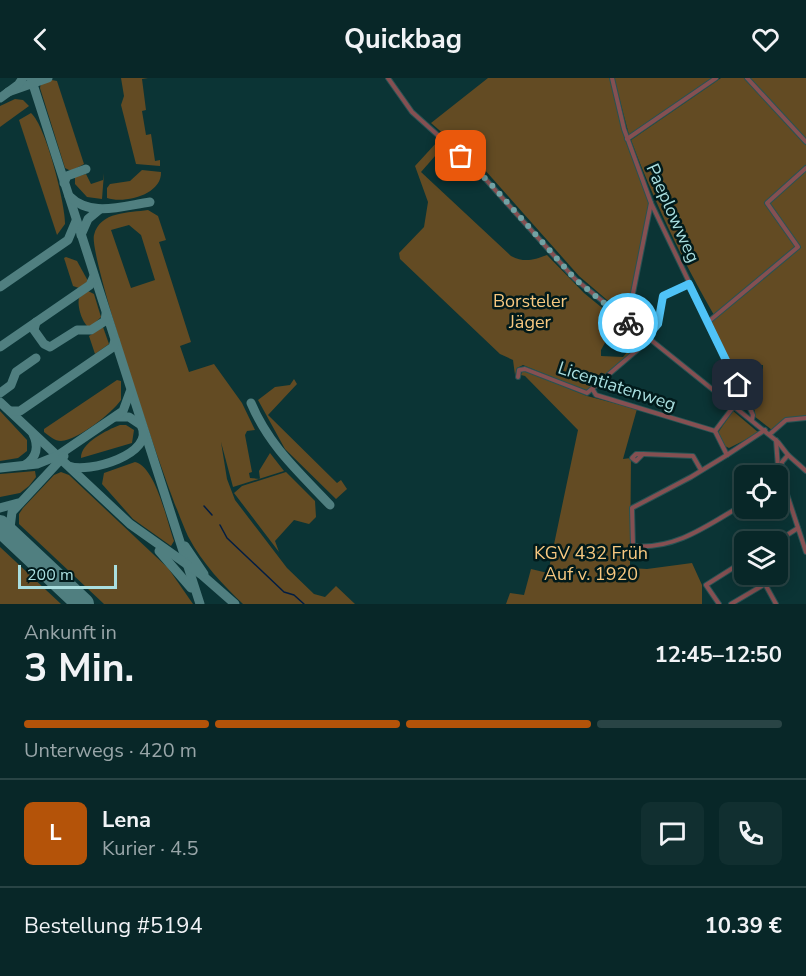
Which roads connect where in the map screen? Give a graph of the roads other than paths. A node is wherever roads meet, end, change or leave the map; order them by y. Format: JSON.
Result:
{"nodes":[{"id":1,"x":388,"y":78,"type":"edge"},
{"id":2,"x":612,"y":78,"type":"edge"},
{"id":3,"x":716,"y":78,"type":"edge"},
{"id":4,"x":747,"y":78,"type":"edge"},
{"id":5,"x":627,"y":139,"type":"junction"},
{"id":6,"x":806,"y":142,"type":"edge"},
{"id":7,"x":806,"y":168,"type":"edge"},
{"id":8,"x":651,"y":203,"type":"junction"},
{"id":9,"x":689,"y":284,"type":"junction"},
{"id":10,"x":708,"y":322,"type":"junction"},
{"id":11,"x":627,"y":323,"type":"junction"},
{"id":12,"x":648,"y":339,"type":"junction"},
{"id":13,"x":518,"y":377,"type":"dead end"},
{"id":14,"x":593,"y":390,"type":"junction"},
{"id":15,"x":735,"y":406,"type":"junction"},
{"id":16,"x":806,"y":418,"type":"edge"},
{"id":17,"x":752,"y":419,"type":"junction"},
{"id":18,"x":765,"y":430,"type":"junction"},
{"id":19,"x":715,"y":431,"type":"junction"},
{"id":20,"x":770,"y":434,"type":"junction"},
{"id":21,"x":780,"y":450,"type":"junction"},
{"id":22,"x":643,"y":454,"type":"dead end"},
{"id":23,"x":727,"y":455,"type":"junction"},
{"id":24,"x":783,"y":459,"type":"junction"},
{"id":25,"x":782,"y":465,"type":"edge"},
{"id":26,"x":701,"y":470,"type":"junction"},
{"id":27,"x":806,"y":471,"type":"edge"},
{"id":28,"x":788,"y":495,"type":"edge"},
{"id":29,"x":734,"y":510,"type":"edge"},
{"id":30,"x":798,"y":528,"type":"junction"},
{"id":31,"x":788,"y":534,"type":"edge"},
{"id":32,"x":806,"y":552,"type":"edge"},
{"id":33,"x":734,"y":567,"type":"edge"},
{"id":34,"x":719,"y":604,"type":"edge"},
{"id":35,"x":731,"y":604,"type":"edge"},
{"id":36,"x":776,"y":604,"type":"edge"}],
"edges":[{"from":1,"to":11,"type":"street"},
{"from":2,"to":5,"type":"street","name":"Paeplowweg"},
{"from":3,"to":5,"type":"street"},
{"from":4,"to":6,"type":"street"},
{"from":5,"to":8,"type":"street","name":"Paeplowweg"},
{"from":7,"to":10,"type":"street"},
{"from":8,"to":9,"type":"street","name":"Paeplowweg"},
{"from":8,"to":11,"type":"street"},
{"from":9,"to":10,"type":"street","name":"Paeplowweg"},
{"from":9,"to":12,"type":"street"},
{"from":10,"to":17,"type":"street","name":"Paeplowweg"},
{"from":11,"to":12,"type":"street"},
{"from":12,"to":14,"type":"street"},
{"from":12,"to":15,"type":"street"},
{"from":13,"to":14,"type":"street","name":"Licentiatenweg"},
{"from":14,"to":19,"type":"street","name":"Licentiatenweg"},
{"from":15,"to":17,"type":"street"},
{"from":15,"to":19,"type":"street"},
{"from":16,"to":20,"type":"street"},
{"from":17,"to":18,"type":"street"},
{"from":18,"to":20,"type":"street"},
{"from":18,"to":23,"type":"street"},
{"from":19,"to":23,"type":"street"},
{"from":20,"to":21,"type":"street"},
{"from":21,"to":24,"type":"street"},
{"from":21,"to":24,"type":"street"},
{"from":22,"to":26,"type":"street"},
{"from":23,"to":26,"type":"street"},
{"from":24,"to":25,"type":"street"},
{"from":24,"to":27,"type":"street"},
{"from":26,"to":29,"type":"street"},
{"from":28,"to":30,"type":"street"},
{"from":30,"to":31,"type":"street"},
{"from":30,"to":32,"type":"street"},
{"from":33,"to":34,"type":"street"},
{"from":35,"to":36,"type":"street"}]}
